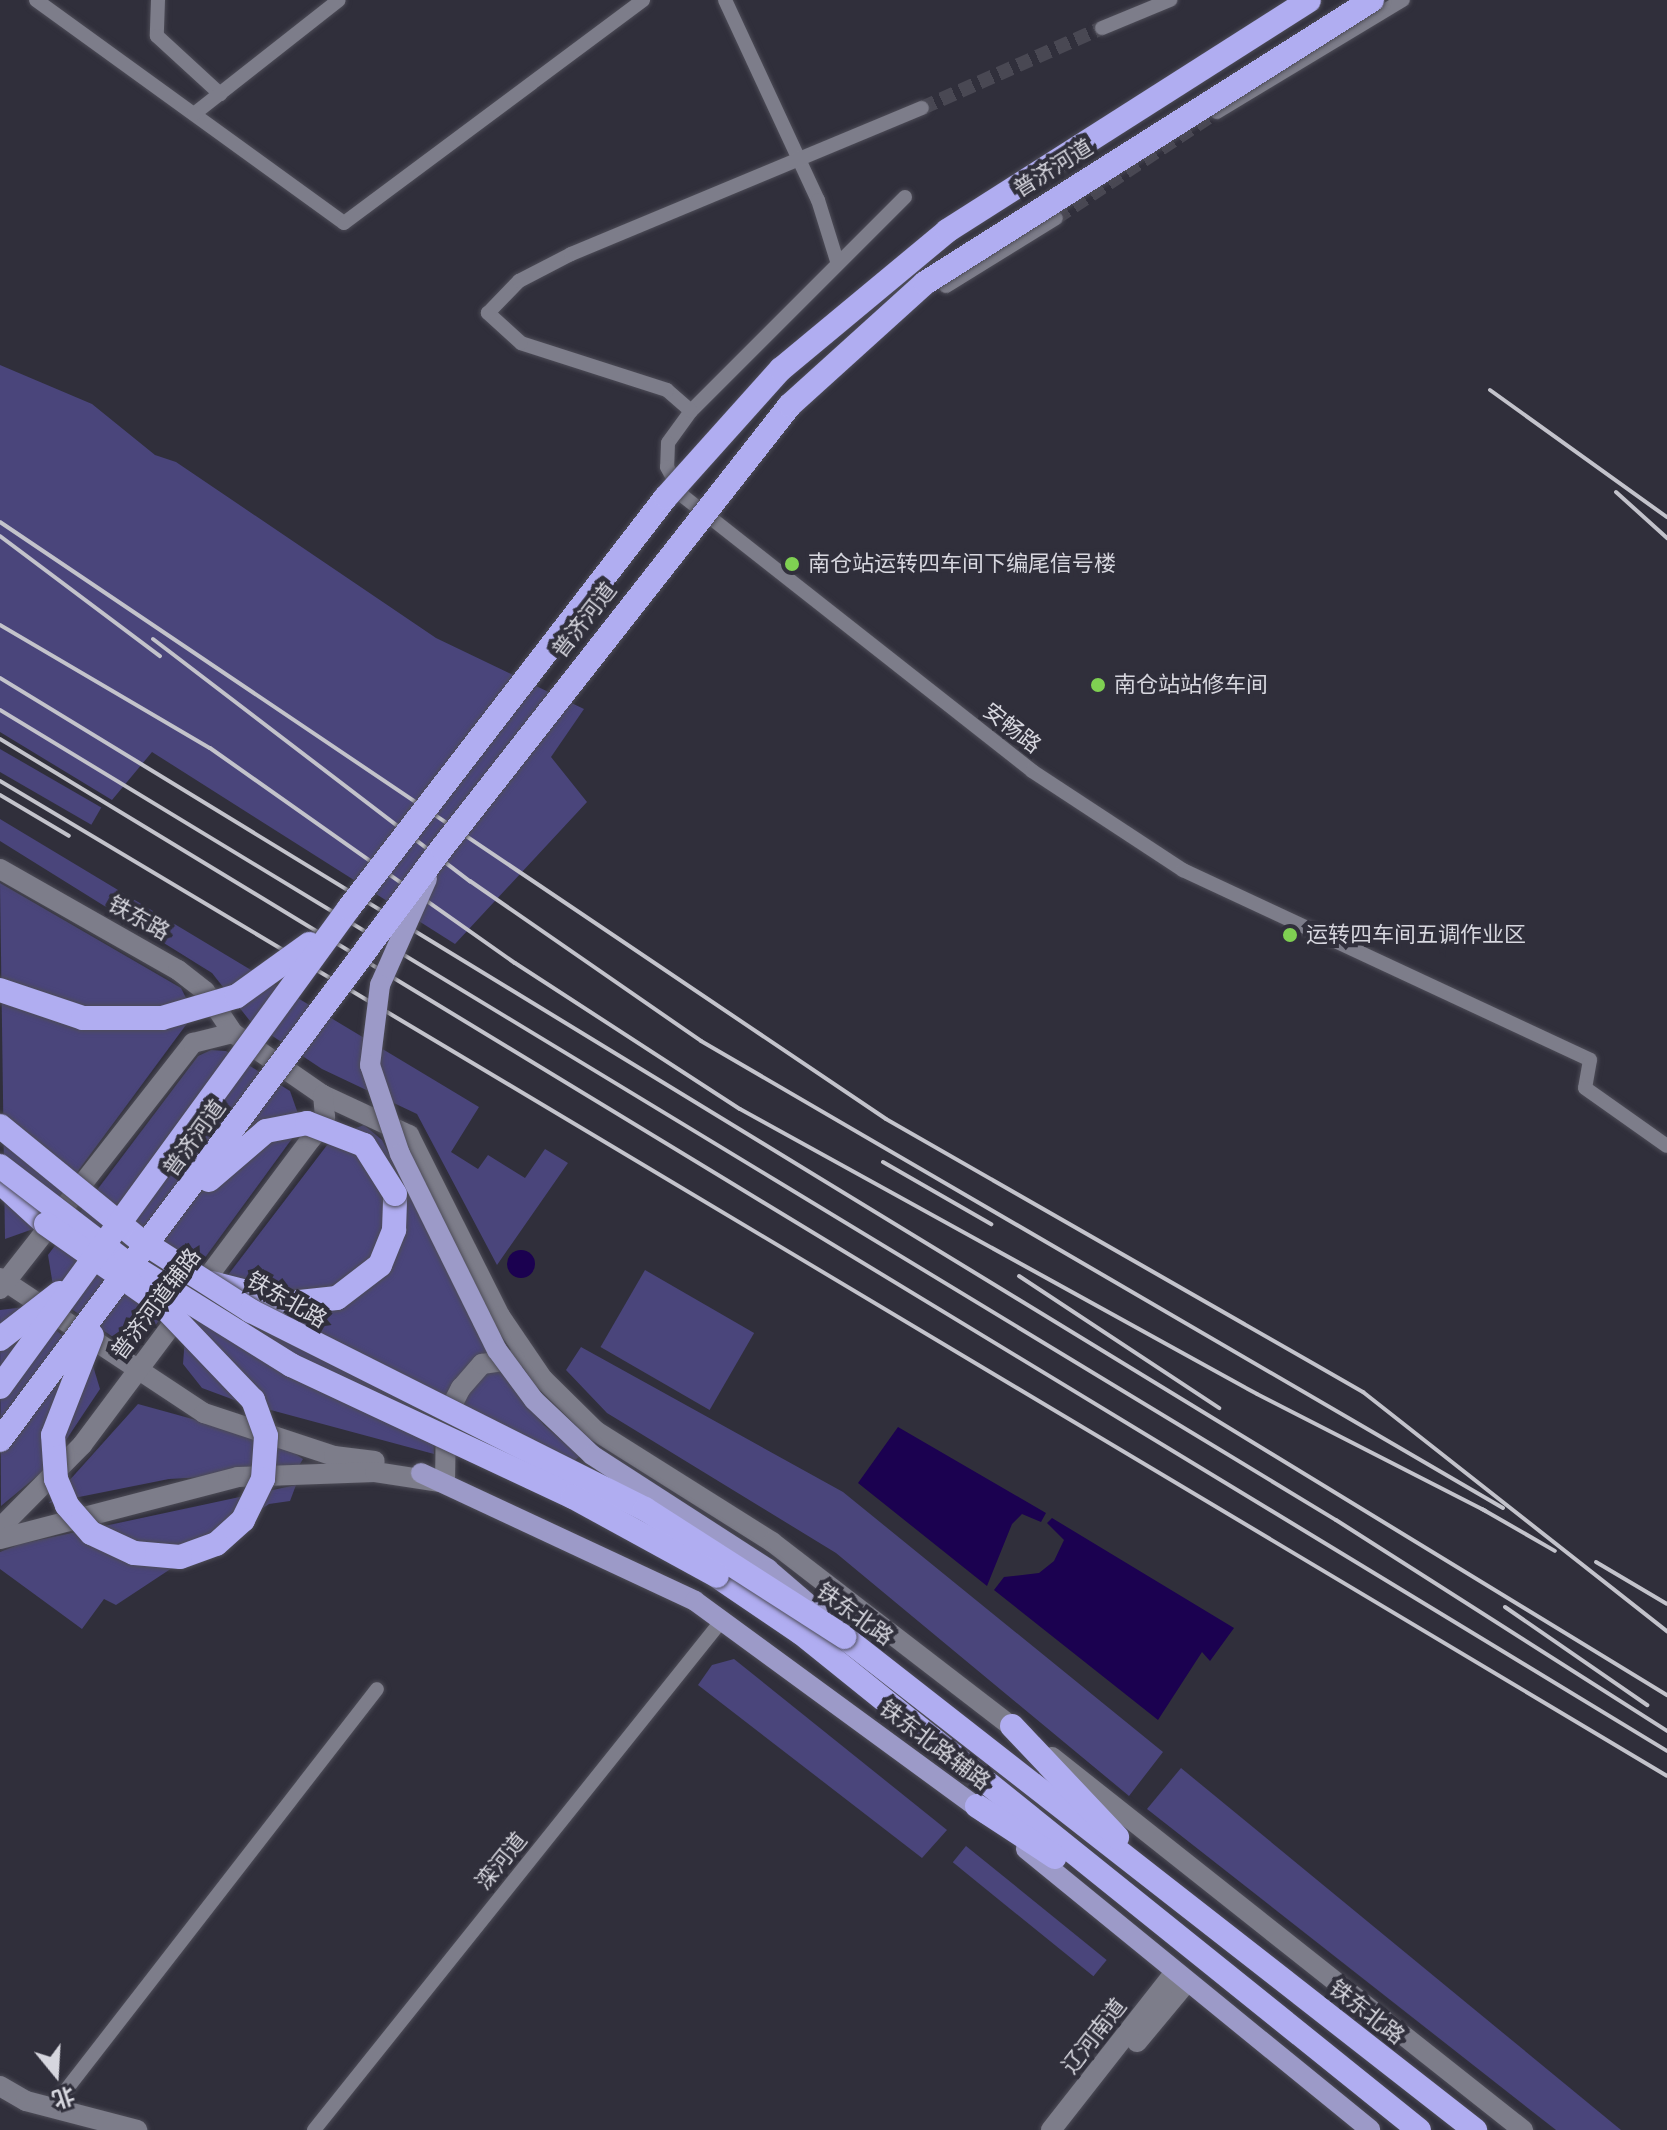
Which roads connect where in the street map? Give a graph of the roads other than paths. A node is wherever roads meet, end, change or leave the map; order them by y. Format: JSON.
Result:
{"nodes":[{"id":1,"x":36,"y":0,"type":"edge"},
{"id":2,"x":158,"y":0,"type":"edge"},
{"id":3,"x":339,"y":0,"type":"edge"},
{"id":4,"x":643,"y":0,"type":"edge"},
{"id":5,"x":725,"y":0,"type":"edge"},
{"id":6,"x":1170,"y":0,"type":"edge"},
{"id":7,"x":1309,"y":0,"type":"edge"},
{"id":8,"x":1372,"y":0,"type":"edge"},
{"id":9,"x":1403,"y":0,"type":"edge"},
{"id":10,"x":1102,"y":28,"type":"tunnel mouth"},
{"id":11,"x":220,"y":94,"type":"junction"},
{"id":12,"x":922,"y":108,"type":"tunnel mouth"},
{"id":13,"x":1217,"y":112,"type":"tunnel mouth"},
{"id":14,"x":194,"y":114,"type":"junction"},
{"id":15,"x":800,"y":161,"type":"junction"},
{"id":16,"x":905,"y":197,"type":"dead end"},
{"id":17,"x":1056,"y":218,"type":"tunnel mouth"},
{"id":18,"x":837,"y":261,"type":"junction"},
{"id":19,"x":946,"y":286,"type":"dead end"},
{"id":20,"x":691,"y":411,"type":"junction"},
{"id":21,"x":442,"y":848,"type":"junction"},
{"id":22,"x":0,"y":869,"type":"edge"},
{"id":23,"x":349,"y":908,"type":"junction"},
{"id":24,"x":0,"y":990,"type":"edge"},
{"id":25,"x":233,"y":1033,"type":"junction"},
{"id":26,"x":323,"y":1095,"type":"junction"},
{"id":27,"x":0,"y":1126,"type":"edge"},
{"id":28,"x":1667,"y":1146,"type":"edge"},
{"id":29,"x":0,"y":1166,"type":"edge"},
{"id":30,"x":0,"y":1182,"type":"edge"},
{"id":31,"x":0,"y":1197,"type":"edge"},
{"id":32,"x":170,"y":1217,"type":"junction"},
{"id":33,"x":46,"y":1224,"type":"junction"},
{"id":34,"x":82,"y":1274,"type":"junction"},
{"id":35,"x":208,"y":1282,"type":"junction"},
{"id":36,"x":2,"y":1284,"type":"edge"},
{"id":37,"x":105,"y":1304,"type":"junction"},
{"id":38,"x":164,"y":1307,"type":"junction"},
{"id":39,"x":0,"y":1339,"type":"edge"},
{"id":40,"x":291,"y":1365,"type":"junction"},
{"id":41,"x":534,"y":1367,"type":"junction"},
{"id":42,"x":134,"y":1371,"type":"junction"},
{"id":43,"x":0,"y":1387,"type":"edge"},
{"id":44,"x":0,"y":1440,"type":"edge"},
{"id":45,"x":421,"y":1473,"type":"joint"},
{"id":46,"x":445,"y":1483,"type":"junction"},
{"id":47,"x":0,"y":1528,"type":"edge"},
{"id":48,"x":0,"y":1539,"type":"edge"},
{"id":49,"x":723,"y":1619,"type":"junction"},
{"id":50,"x":844,"y":1637,"type":"junction"},
{"id":51,"x":377,"y":1689,"type":"dead end"},
{"id":52,"x":1012,"y":1726,"type":"junction"},
{"id":53,"x":977,"y":1806,"type":"junction"},
{"id":54,"x":1175,"y":1895,"type":"junction"},
{"id":55,"x":1157,"y":1922,"type":"junction"},
{"id":56,"x":1181,"y":1977,"type":"junction"},
{"id":57,"x":0,"y":2086,"type":"edge"},
{"id":58,"x":0,"y":2099,"type":"edge"},
{"id":59,"x":52,"y":2108,"type":"junction"},
{"id":60,"x":82,"y":2130,"type":"edge"},
{"id":61,"x":137,"y":2130,"type":"edge"},
{"id":62,"x":314,"y":2130,"type":"edge"},
{"id":63,"x":1051,"y":2130,"type":"edge"},
{"id":64,"x":1062,"y":2130,"type":"edge"},
{"id":65,"x":1370,"y":2130,"type":"edge"},
{"id":66,"x":1419,"y":2130,"type":"edge"},
{"id":67,"x":1475,"y":2130,"type":"edge"},
{"id":68,"x":1523,"y":2130,"type":"edge"}],
"edges":[{"from":1,"to":14,"type":"street"},
{"from":2,"to":11,"type":"street"},
{"from":3,"to":11,"type":"street"},
{"from":4,"to":14,"type":"street"},
{"from":5,"to":15,"type":"street"},
{"from":6,"to":10,"type":"street"},
{"from":7,"to":23,"type":"highway","name":"普济河道","bridge":true},
{"from":8,"to":21,"type":"highway","name":"普济河道","bridge":true},
{"from":9,"to":13,"type":"street"},
{"from":11,"to":14,"type":"street"},
{"from":12,"to":15,"type":"street"},
{"from":15,"to":18,"type":"street"},
{"from":15,"to":20,"type":"street"},
{"from":16,"to":18,"type":"street","name":"安畅路"},
{"from":17,"to":19,"type":"street"},
{"from":18,"to":20,"type":"street","name":"安畅路"},
{"from":20,"to":28,"type":"street","name":"安畅路"},
{"from":21,"to":32,"type":"highway","name":"普济河道","bridge":true},
{"from":21,"to":50,"type":"main road","bridge":true},
{"from":22,"to":25,"type":"street","name":"铁东路"},
{"from":23,"to":24,"type":"highway","bridge":true},
{"from":23,"to":34,"type":"highway","name":"普济河道","bridge":true},
{"from":25,"to":26,"type":"street"},
{"from":25,"to":36,"type":"street"},
{"from":26,"to":41,"type":"street"},
{"from":26,"to":42,"type":"street","name":"普济河道辅路"},
{"from":27,"to":35,"type":"highway","name":"铁东北路","bridge":true},
{"from":29,"to":40,"type":"highway","bridge":true},
{"from":30,"to":33,"type":"highway"},
{"from":31,"to":33,"type":"highway"},
{"from":32,"to":35,"type":"highway","bridge":true},
{"from":32,"to":37,"type":"highway","name":"普济河道","bridge":true},
{"from":33,"to":38,"type":"highway","bridge":true},
{"from":34,"to":39,"type":"highway","bridge":true},
{"from":34,"to":43,"type":"highway","name":"普济河道","bridge":true},
{"from":35,"to":50,"type":"highway","name":"铁东北路","bridge":true},
{"from":36,"to":42,"type":"street"},
{"from":37,"to":38,"type":"highway","bridge":true},
{"from":37,"to":44,"type":"highway","name":"普济河道","bridge":true},
{"from":38,"to":40,"type":"highway","bridge":true},
{"from":40,"to":55,"type":"highway","bridge":true},
{"from":41,"to":46,"type":"street"},
{"from":41,"to":52,"type":"street"},
{"from":42,"to":45,"type":"street"},
{"from":42,"to":47,"type":"street","name":"普济河道辅路"},
{"from":45,"to":46,"type":"main road","name":"铁东北路辅路"},
{"from":46,"to":48,"type":"street"},
{"from":46,"to":49,"type":"main road","name":"铁东北路辅路"},
{"from":49,"to":53,"type":"main road","name":"铁东北路辅路"},
{"from":49,"to":62,"type":"street","name":"滦河道"},
{"from":50,"to":54,"type":"highway","name":"铁东北路"},
{"from":51,"to":59,"type":"street"},
{"from":52,"to":54,"type":"highway"},
{"from":52,"to":68,"type":"street"},
{"from":53,"to":55,"type":"highway"},
{"from":53,"to":56,"type":"main road","name":"铁东北路辅路"},
{"from":54,"to":67,"type":"highway","name":"铁东北路"},
{"from":55,"to":66,"type":"highway"},
{"from":56,"to":63,"type":"street","name":"辽河南道"},
{"from":56,"to":64,"type":"street","name":"辽河南道"},
{"from":56,"to":65,"type":"main road","name":"铁东北路辅路"},
{"from":57,"to":59,"type":"street"},
{"from":58,"to":60,"type":"street"},
{"from":59,"to":61,"type":"street"}]}
